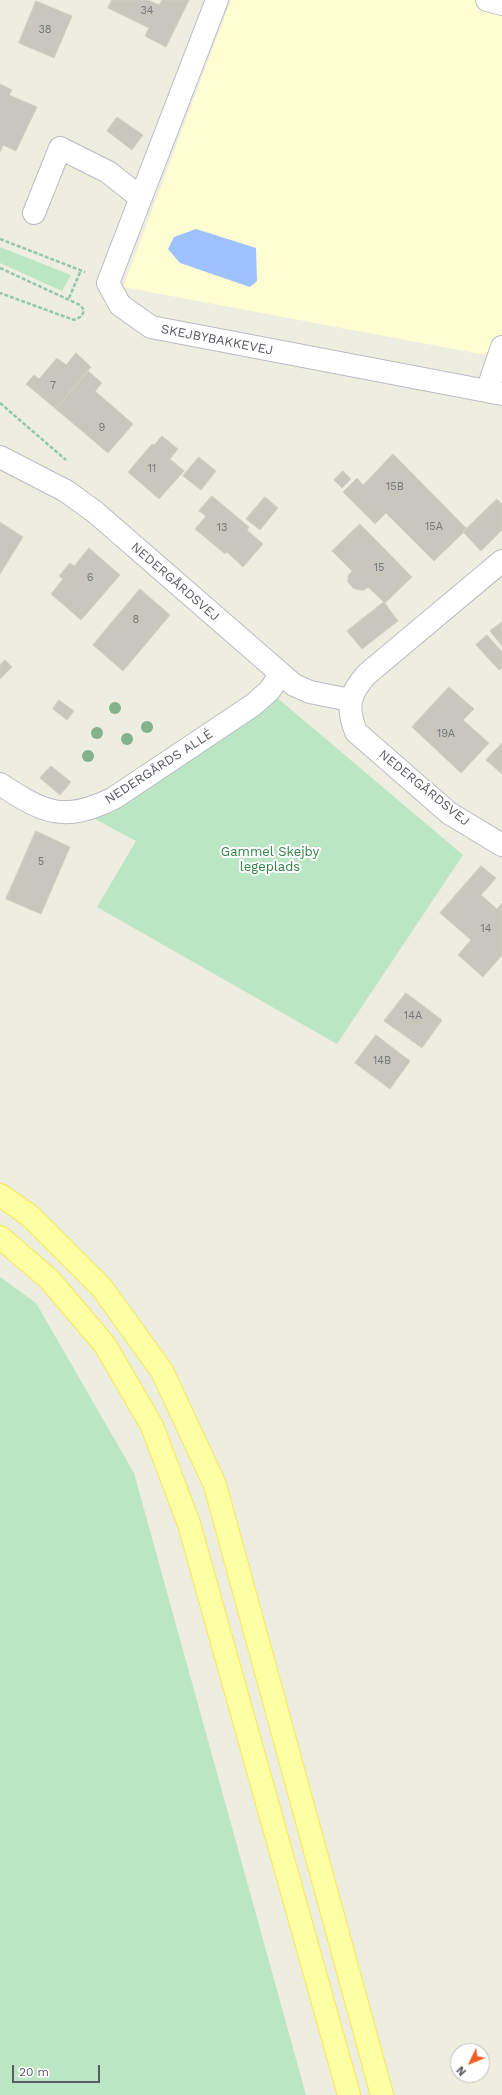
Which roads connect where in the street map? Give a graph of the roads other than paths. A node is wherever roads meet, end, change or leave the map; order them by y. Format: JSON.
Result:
{"nodes":[{"id":1,"x":217,"y":0,"type":"edge"},
{"id":2,"x":487,"y":0,"type":"edge"},
{"id":3,"x":502,"y":4,"type":"edge"},
{"id":4,"x":141,"y":198,"type":"junction"},
{"id":5,"x":34,"y":213,"type":"dead end"},
{"id":6,"x":502,"y":348,"type":"edge"},
{"id":7,"x":495,"y":392,"type":"edge"},
{"id":8,"x":0,"y":457,"type":"edge"},
{"id":9,"x":502,"y":562,"type":"edge"},
{"id":10,"x":281,"y":674,"type":"junction"},
{"id":11,"x":350,"y":700,"type":"junction"},
{"id":12,"x":0,"y":784,"type":"edge"},
{"id":13,"x":502,"y":845,"type":"edge"},
{"id":14,"x":0,"y":1195,"type":"edge"},
{"id":15,"x":0,"y":1237,"type":"edge"},
{"id":16,"x":349,"y":2095,"type":"edge"},
{"id":17,"x":382,"y":2095,"type":"edge"}],
"edges":[{"from":1,"to":4,"type":"street"},
{"from":2,"to":3,"type":"street"},
{"from":4,"to":5,"type":"street"},
{"from":4,"to":7,"type":"street","name":"SKEJBYBAKKEVEJ"},
{"from":6,"to":7,"type":"street"},
{"from":8,"to":10,"type":"street","name":"NEDERGÅRDSVEJ"},
{"from":9,"to":11,"type":"street"},
{"from":10,"to":11,"type":"street","name":"NEDERGÅRDSVEJ"},
{"from":10,"to":12,"type":"street","name":"NEDERGÅRDS ALLÉ"},
{"from":11,"to":13,"type":"street","name":"NEDERGÅRDSVEJ"},
{"from":14,"to":17,"type":"main road"},
{"from":15,"to":16,"type":"main road"}]}
